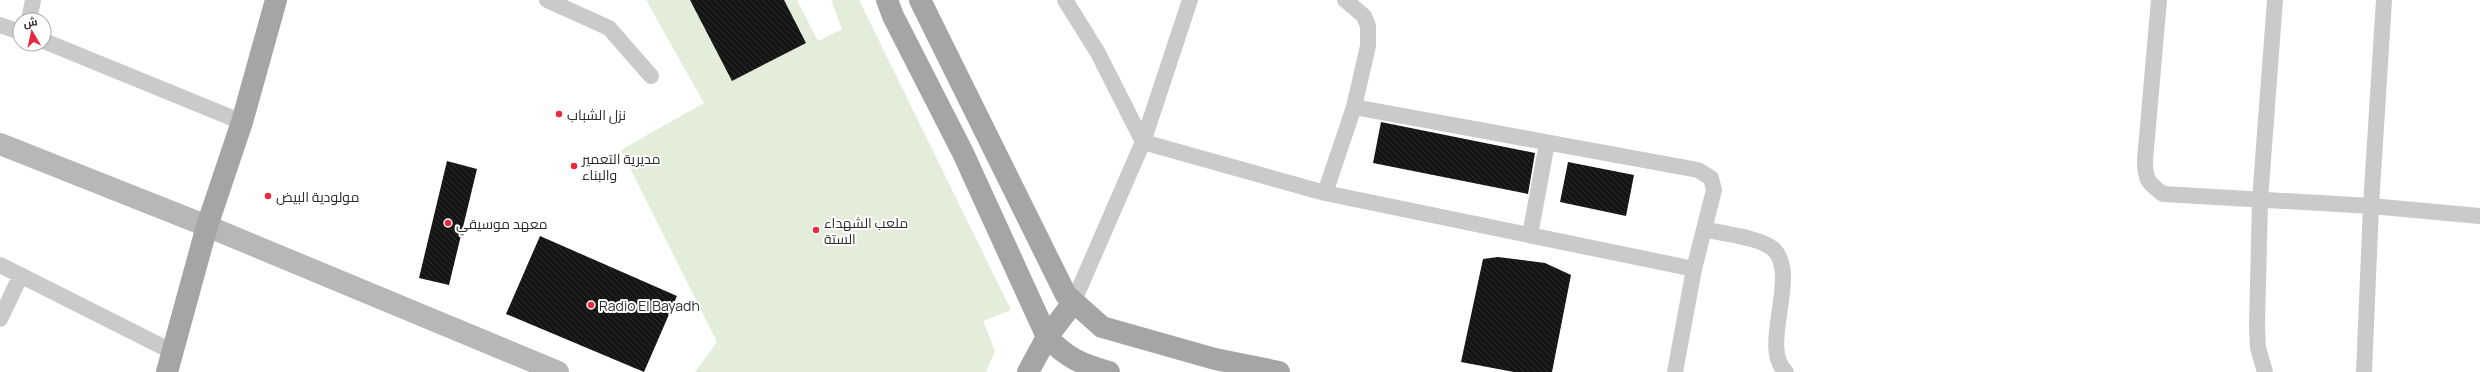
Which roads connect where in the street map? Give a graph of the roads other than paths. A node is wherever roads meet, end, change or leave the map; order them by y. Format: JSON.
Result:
{"nodes":[{"id":1,"x":33,"y":0,"type":"edge"},
{"id":2,"x":276,"y":0,"type":"edge"},
{"id":3,"x":547,"y":0,"type":"edge"},
{"id":4,"x":887,"y":0,"type":"edge"},
{"id":5,"x":920,"y":0,"type":"edge"},
{"id":6,"x":1065,"y":0,"type":"edge"},
{"id":7,"x":1190,"y":0,"type":"edge"},
{"id":8,"x":1345,"y":0,"type":"edge"},
{"id":9,"x":2159,"y":0,"type":"edge"},
{"id":10,"x":2275,"y":0,"type":"edge"},
{"id":11,"x":2384,"y":0,"type":"edge"},
{"id":12,"x":31,"y":12,"type":"edge"},
{"id":13,"x":0,"y":25,"type":"edge"},
{"id":14,"x":12,"y":29,"type":"edge"},
{"id":15,"x":52,"y":44,"type":"edge"},
{"id":16,"x":651,"y":76,"type":"dead end"},
{"id":17,"x":1354,"y":108,"type":"junction"},
{"id":18,"x":242,"y":122,"type":"junction"},
{"id":19,"x":1143,"y":142,"type":"junction"},
{"id":20,"x":1547,"y":143,"type":"junction"},
{"id":21,"x":0,"y":144,"type":"edge"},
{"id":22,"x":1325,"y":192,"type":"junction"},
{"id":23,"x":2260,"y":200,"type":"junction"},
{"id":24,"x":2371,"y":206,"type":"junction"},
{"id":25,"x":2480,"y":216,"type":"edge"},
{"id":26,"x":207,"y":226,"type":"junction"},
{"id":27,"x":1704,"y":229,"type":"junction"},
{"id":28,"x":1530,"y":235,"type":"junction"},
{"id":29,"x":0,"y":265,"type":"edge"},
{"id":30,"x":1694,"y":269,"type":"junction"},
{"id":31,"x":22,"y":275,"type":"junction"},
{"id":32,"x":1073,"y":303,"type":"junction"},
{"id":33,"x":0,"y":319,"type":"edge"},
{"id":34,"x":1047,"y":337,"type":"junction"},
{"id":35,"x":169,"y":362,"type":"edge"},
{"id":36,"x":558,"y":372,"type":"edge"},
{"id":37,"x":1028,"y":372,"type":"edge"},
{"id":38,"x":1109,"y":372,"type":"edge"},
{"id":39,"x":1279,"y":372,"type":"edge"},
{"id":40,"x":1675,"y":372,"type":"edge"},
{"id":41,"x":1786,"y":372,"type":"edge"},
{"id":42,"x":2265,"y":372,"type":"edge"},
{"id":43,"x":2364,"y":372,"type":"edge"}],
"edges":[{"from":1,"to":12,"type":"street"},
{"from":2,"to":18,"type":"main road"},
{"from":3,"to":16,"type":"street"},
{"from":4,"to":34,"type":"main road"},
{"from":5,"to":32,"type":"main road"},
{"from":6,"to":19,"type":"street"},
{"from":7,"to":19,"type":"street"},
{"from":8,"to":17,"type":"street"},
{"from":9,"to":23,"type":"street"},
{"from":10,"to":23,"type":"street"},
{"from":11,"to":24,"type":"street"},
{"from":13,"to":14,"type":"street"},
{"from":15,"to":18,"type":"street"},
{"from":17,"to":20,"type":"street"},
{"from":17,"to":22,"type":"street"},
{"from":18,"to":26,"type":"main road"},
{"from":19,"to":22,"type":"street"},
{"from":19,"to":32,"type":"street"},
{"from":20,"to":27,"type":"street"},
{"from":20,"to":28,"type":"street"},
{"from":21,"to":26,"type":"main road"},
{"from":22,"to":28,"type":"street"},
{"from":23,"to":24,"type":"street"},
{"from":23,"to":42,"type":"street"},
{"from":24,"to":25,"type":"street"},
{"from":24,"to":43,"type":"street"},
{"from":26,"to":35,"type":"main road"},
{"from":26,"to":36,"type":"main road"},
{"from":27,"to":30,"type":"street"},
{"from":27,"to":41,"type":"street"},
{"from":28,"to":30,"type":"street"},
{"from":29,"to":31,"type":"street"},
{"from":30,"to":40,"type":"street"},
{"from":31,"to":33,"type":"street"},
{"from":31,"to":35,"type":"street"},
{"from":32,"to":34,"type":"main road"},
{"from":32,"to":39,"type":"main road"},
{"from":34,"to":37,"type":"main road"},
{"from":34,"to":38,"type":"main road"}]}
